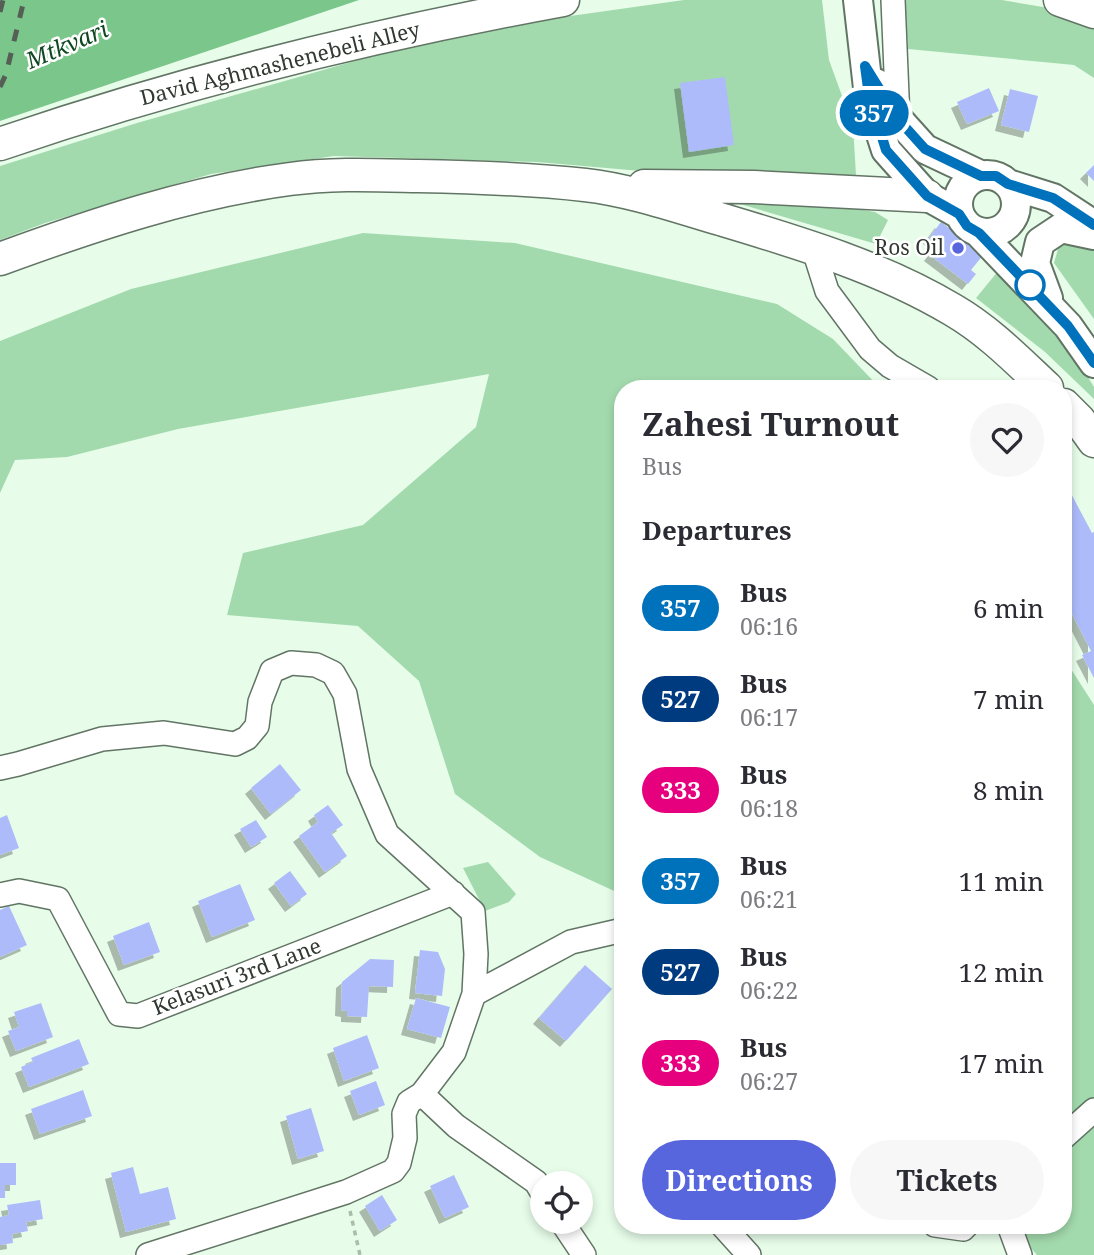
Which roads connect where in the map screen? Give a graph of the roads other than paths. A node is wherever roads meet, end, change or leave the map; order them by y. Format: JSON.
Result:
{"nodes":[{"id":1,"x":563,"y":0,"type":"edge"},
{"id":2,"x":893,"y":0,"type":"edge"},
{"id":3,"x":1060,"y":0,"type":"edge"},
{"id":4,"x":859,"y":11,"type":"edge"},
{"id":5,"x":1094,"y":12,"type":"edge"},
{"id":6,"x":865,"y":66,"type":"junction"},
{"id":7,"x":898,"y":119,"type":"junction"},
{"id":8,"x":0,"y":144,"type":"edge"},
{"id":9,"x":981,"y":176,"type":"junction"},
{"id":10,"x":1008,"y":184,"type":"junction"},
{"id":11,"x":587,"y":185,"type":"junction"},
{"id":12,"x":927,"y":196,"type":"junction"},
{"id":13,"x":969,"y":224,"type":"junction"},
{"id":14,"x":1094,"y":225,"type":"edge"},
{"id":15,"x":1094,"y":235,"type":"edge"},
{"id":16,"x":813,"y":247,"type":"junction"},
{"id":17,"x":0,"y":259,"type":"edge"},
{"id":18,"x":1052,"y":307,"type":"junction"},
{"id":19,"x":1094,"y":363,"type":"edge"},
{"id":20,"x":914,"y":380,"type":"edge"},
{"id":21,"x":1039,"y":380,"type":"edge"},
{"id":22,"x":1072,"y":413,"type":"edge"},
{"id":23,"x":1094,"y":441,"type":"edge"},
{"id":24,"x":0,"y":768,"type":"edge"},
{"id":25,"x":453,"y":893,"type":"junction"},
{"id":26,"x":0,"y":895,"type":"edge"},
{"id":27,"x":614,"y":932,"type":"edge"},
{"id":28,"x":474,"y":994,"type":"junction"},
{"id":29,"x":422,"y":1094,"type":"junction"},
{"id":30,"x":1094,"y":1110,"type":"edge"},
{"id":31,"x":1072,"y":1130,"type":"edge"},
{"id":32,"x":530,"y":1178,"type":"edge"},
{"id":33,"x":570,"y":1234,"type":"edge"},
{"id":34,"x":730,"y":1234,"type":"edge"},
{"id":35,"x":1012,"y":1234,"type":"edge"},
{"id":36,"x":148,"y":1255,"type":"edge"},
{"id":37,"x":584,"y":1255,"type":"edge"},
{"id":38,"x":749,"y":1255,"type":"edge"},
{"id":39,"x":1020,"y":1255,"type":"edge"}],
"edges":[{"from":1,"to":8,"type":"highway","name":"David Aghmashenebeli Alley"},
{"from":2,"to":7,"type":"street"},
{"from":3,"to":5,"type":"highway"},
{"from":4,"to":6,"type":"main road"},
{"from":6,"to":7,"type":"main road"},
{"from":6,"to":12,"type":"main road"},
{"from":7,"to":9,"type":"main road"},
{"from":9,"to":10,"type":"main road"},
{"from":9,"to":13,"type":"main road"},
{"from":10,"to":13,"type":"main road"},
{"from":10,"to":14,"type":"main road"},
{"from":11,"to":12,"type":"highway"},
{"from":11,"to":16,"type":"highway"},
{"from":11,"to":17,"type":"highway"},
{"from":12,"to":13,"type":"main road"},
{"from":13,"to":18,"type":"main road"},
{"from":15,"to":18,"type":"main road"},
{"from":16,"to":20,"type":"street"},
{"from":16,"to":21,"type":"highway"},
{"from":18,"to":19,"type":"main road"},
{"from":22,"to":23,"type":"highway"},
{"from":24,"to":25,"type":"street"},
{"from":25,"to":26,"type":"street","name":"Kelasuri 3rd Lane"},
{"from":25,"to":28,"type":"street"},
{"from":27,"to":28,"type":"street"},
{"from":28,"to":29,"type":"street"},
{"from":29,"to":32,"type":"street"},
{"from":29,"to":36,"type":"street"},
{"from":30,"to":31,"type":"street"},
{"from":33,"to":37,"type":"street"},
{"from":34,"to":38,"type":"street"},
{"from":35,"to":39,"type":"street"}]}
